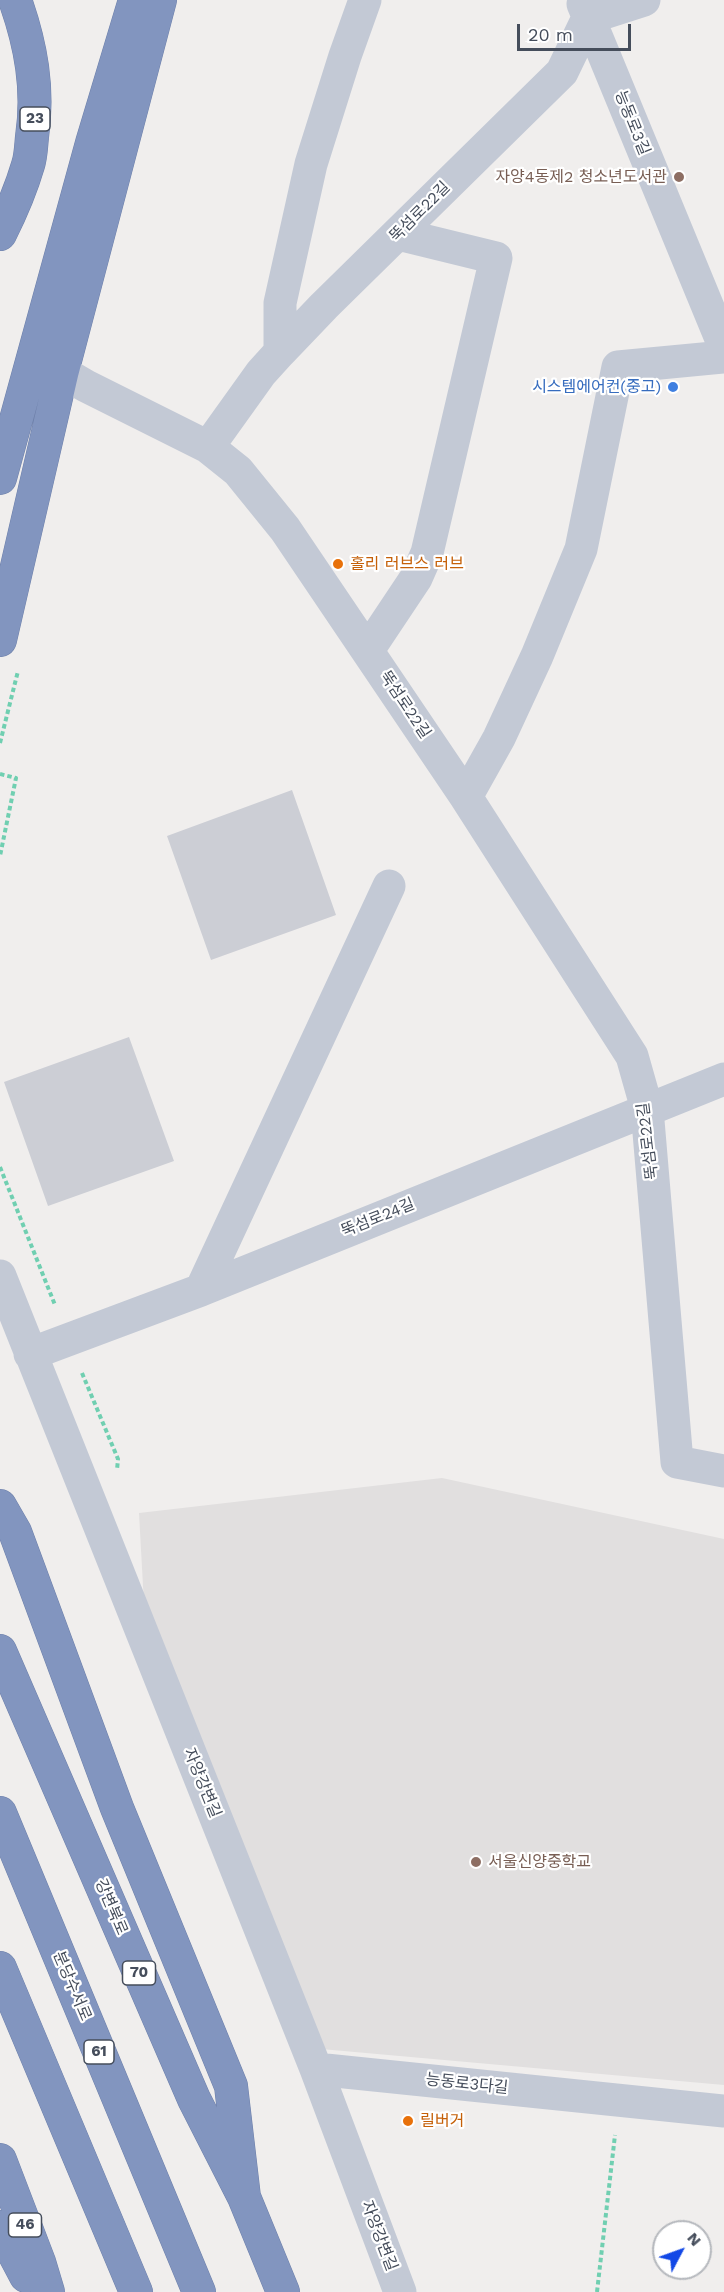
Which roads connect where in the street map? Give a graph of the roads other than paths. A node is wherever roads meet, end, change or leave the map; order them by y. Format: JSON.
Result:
{"nodes":[{"id":1,"x":15,"y":0,"type":"edge"},
{"id":2,"x":135,"y":0,"type":"edge"},
{"id":3,"x":160,"y":0,"type":"edge"},
{"id":4,"x":365,"y":0,"type":"edge"},
{"id":5,"x":644,"y":0,"type":"edge"},
{"id":6,"x":585,"y":9,"type":"edge"},
{"id":7,"x":0,"y":234,"type":"edge"},
{"id":8,"x":398,"y":234,"type":"junction"},
{"id":9,"x":724,"y":346,"type":"edge"},
{"id":10,"x":280,"y":352,"type":"junction"},
{"id":11,"x":724,"y":357,"type":"edge"},
{"id":12,"x":62,"y":372,"type":"junction"},
{"id":13,"x":208,"y":447,"type":"junction"},
{"id":14,"x":0,"y":478,"type":"edge"},
{"id":15,"x":0,"y":640,"type":"edge"},
{"id":16,"x":368,"y":650,"type":"junction"},
{"id":17,"x":466,"y":797,"type":"junction"},
{"id":18,"x":389,"y":886,"type":"dead end"},
{"id":19,"x":724,"y":1079,"type":"edge"},
{"id":20,"x":647,"y":1109,"type":"junction"},
{"id":21,"x":0,"y":1276,"type":"edge"},
{"id":22,"x":201,"y":1290,"type":"junction"},
{"id":23,"x":30,"y":1354,"type":"junction"},
{"id":24,"x":724,"y":1471,"type":"edge"},
{"id":25,"x":0,"y":1491,"type":"edge"},
{"id":26,"x":7,"y":1519,"type":"edge"},
{"id":27,"x":0,"y":1651,"type":"edge"},
{"id":28,"x":0,"y":1813,"type":"edge"},
{"id":29,"x":0,"y":1968,"type":"edge"},
{"id":30,"x":316,"y":2069,"type":"junction"},
{"id":31,"x":724,"y":2111,"type":"edge"},
{"id":32,"x":0,"y":2160,"type":"edge"},
{"id":33,"x":244,"y":2197,"type":"junction"},
{"id":34,"x":0,"y":2227,"type":"edge"},
{"id":35,"x":34,"y":2292,"type":"edge"},
{"id":36,"x":48,"y":2292,"type":"edge"},
{"id":37,"x":136,"y":2292,"type":"edge"},
{"id":38,"x":199,"y":2292,"type":"edge"},
{"id":39,"x":284,"y":2292,"type":"edge"},
{"id":40,"x":400,"y":2292,"type":"edge"}],
"edges":[{"from":1,"to":7,"type":"highway","number":"23"},
{"from":2,"to":14,"type":"highway"},
{"from":3,"to":12,"type":"highway"},
{"from":4,"to":10,"type":"street"},
{"from":5,"to":6,"type":"street"},
{"from":6,"to":8,"type":"street","name":"뚝섬로22길"},
{"from":6,"to":9,"type":"street","name":"능동로3길"},
{"from":8,"to":10,"type":"street","name":"뚝섬로22길"},
{"from":8,"to":16,"type":"street"},
{"from":10,"to":13,"type":"street","name":"뚝섬로22길"},
{"from":11,"to":17,"type":"street"},
{"from":12,"to":13,"type":"street","name":"뚝섬로22길"},
{"from":12,"to":15,"type":"highway"},
{"from":13,"to":16,"type":"street","name":"뚝섬로22길"},
{"from":16,"to":17,"type":"street","name":"뚝섬로22길"},
{"from":17,"to":20,"type":"street","name":"뚝섬로22길"},
{"from":18,"to":22,"type":"street"},
{"from":19,"to":20,"type":"street","name":"뚝섬로24길"},
{"from":20,"to":22,"type":"street","name":"뚝섬로24길"},
{"from":20,"to":24,"type":"street","name":"뚝섬로22길"},
{"from":21,"to":23,"type":"street","name":"자양강변길"},
{"from":22,"to":23,"type":"street","name":"뚝섬로24길"},
{"from":23,"to":30,"type":"street","name":"자양강변길"},
{"from":25,"to":26,"type":"highway"},
{"from":26,"to":33,"type":"highway"},
{"from":27,"to":33,"type":"highway","name":"강변북로","number":"70"},
{"from":28,"to":38,"type":"highway","name":"분당수서로","number":"61"},
{"from":29,"to":37,"type":"highway"},
{"from":30,"to":31,"type":"street","name":"능동로3다길"},
{"from":30,"to":40,"type":"street","name":"자양강변길"},
{"from":32,"to":36,"type":"highway","number":"46"},
{"from":33,"to":39,"type":"highway","name":"강변북로","number":"70"},
{"from":34,"to":35,"type":"highway"}]}
